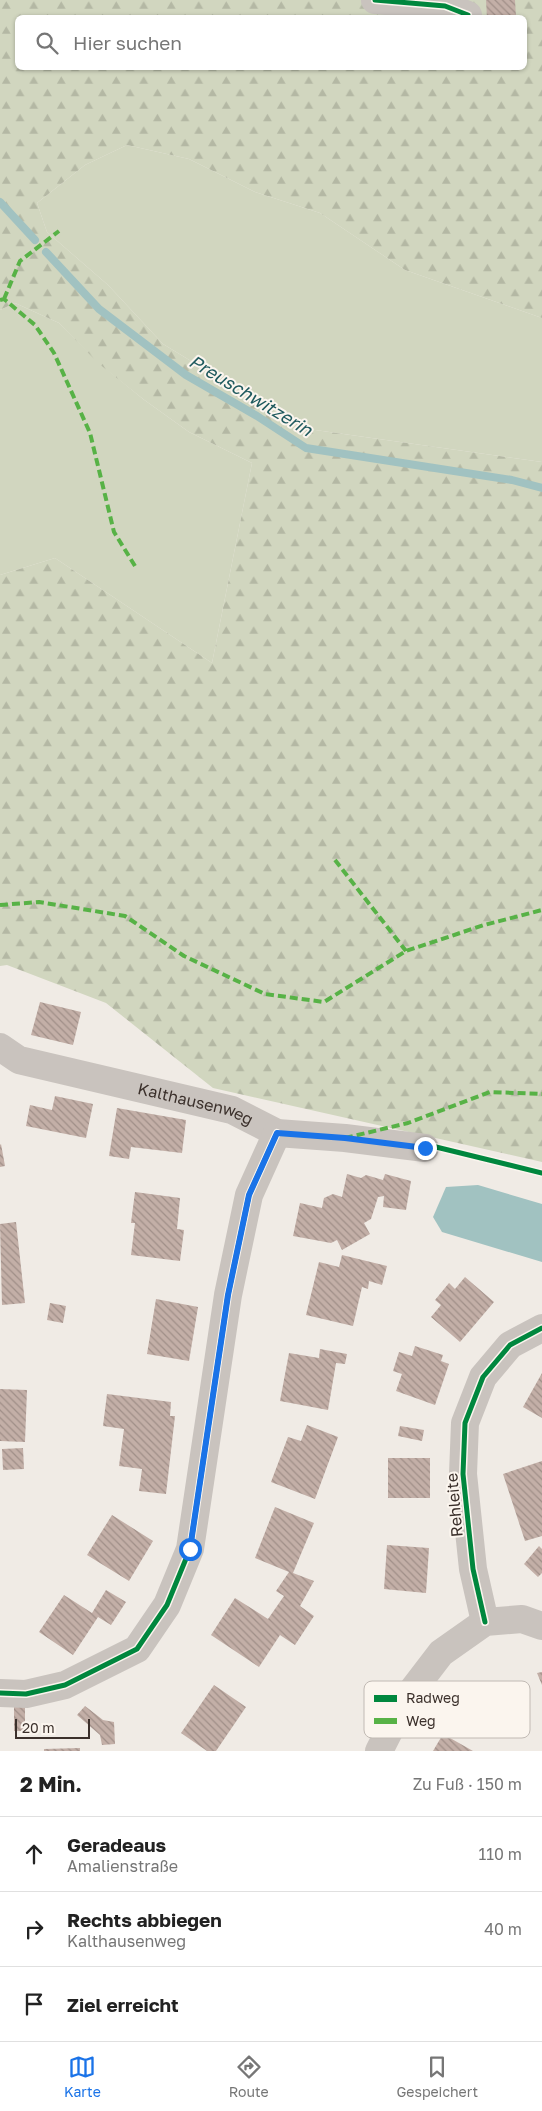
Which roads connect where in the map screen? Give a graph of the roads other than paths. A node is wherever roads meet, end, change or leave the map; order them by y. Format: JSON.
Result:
{"nodes":[{"id":1,"x":375,"y":0,"type":"edge"},
{"id":2,"x":466,"y":15,"type":"edge"},
{"id":3,"x":0,"y":1046,"type":"edge"},
{"id":4,"x":277,"y":1133,"type":"junction"},
{"id":5,"x":425,"y":1148,"type":"dead end"},
{"id":6,"x":542,"y":1328,"type":"edge"},
{"id":7,"x":485,"y":1622,"type":"junction"},
{"id":8,"x":542,"y":1626,"type":"edge"},
{"id":9,"x":420,"y":1681,"type":"edge"},
{"id":10,"x":0,"y":1694,"type":"edge"},
{"id":11,"x":386,"y":1738,"type":"edge"},
{"id":12,"x":379,"y":1751,"type":"edge"}],
"edges":[{"from":1,"to":2,"type":"street"},
{"from":3,"to":4,"type":"street","name":"Kalthausenweg"},
{"from":4,"to":5,"type":"street","name":"Kalthausenweg"},
{"from":4,"to":10,"type":"street"},
{"from":6,"to":7,"type":"street","name":"Rehleite"},
{"from":7,"to":8,"type":"street"},
{"from":7,"to":9,"type":"street"},
{"from":11,"to":12,"type":"street"}]}
